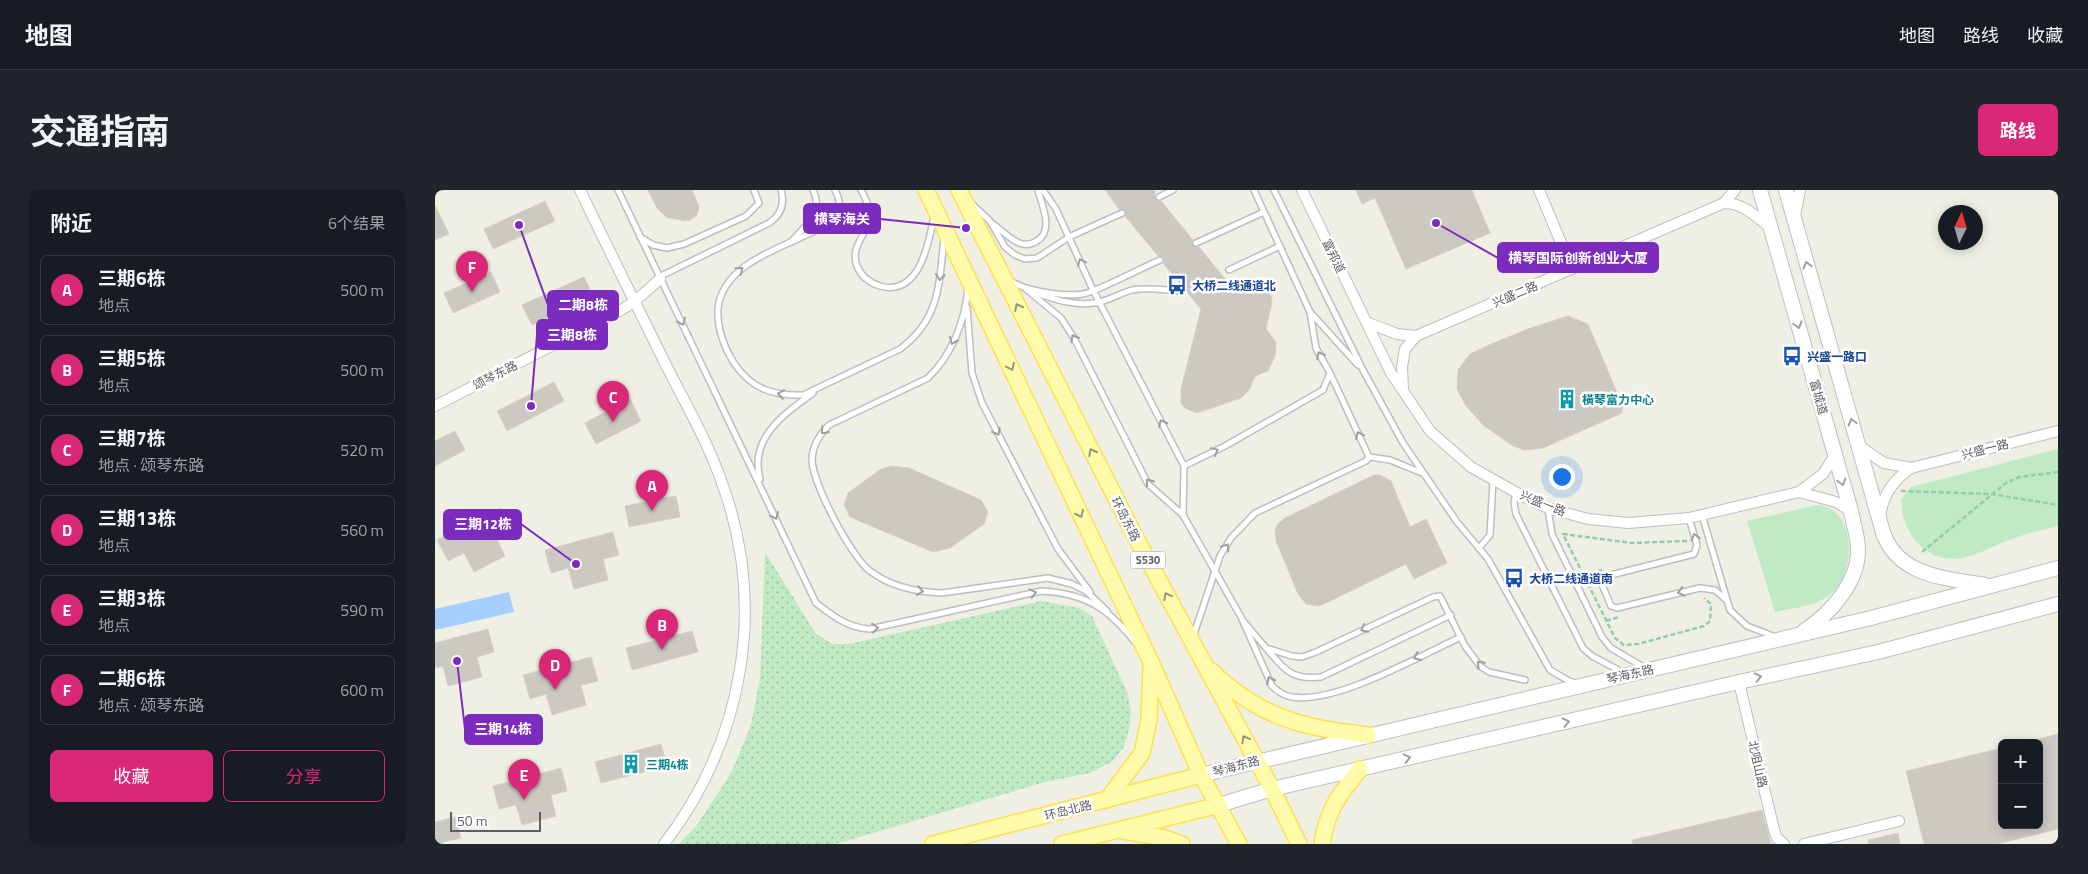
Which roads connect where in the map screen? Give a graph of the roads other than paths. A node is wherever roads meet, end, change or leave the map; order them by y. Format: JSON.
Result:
{"nodes":[{"id":1,"x":580,"y":190,"type":"edge"},
{"id":2,"x":618,"y":190,"type":"edge"},
{"id":3,"x":754,"y":190,"type":"edge"},
{"id":4,"x":781,"y":190,"type":"edge"},
{"id":5,"x":813,"y":190,"type":"edge"},
{"id":6,"x":835,"y":190,"type":"edge"},
{"id":7,"x":861,"y":190,"type":"edge"},
{"id":8,"x":1038,"y":190,"type":"edge"},
{"id":9,"x":1043,"y":190,"type":"edge"},
{"id":10,"x":1173,"y":190,"type":"edge"},
{"id":11,"x":1254,"y":190,"type":"edge"},
{"id":12,"x":1274,"y":190,"type":"edge"},
{"id":13,"x":1302,"y":190,"type":"edge"},
{"id":14,"x":1539,"y":190,"type":"edge"},
{"id":15,"x":1735,"y":190,"type":"edge"},
{"id":16,"x":1760,"y":190,"type":"edge"},
{"id":17,"x":1786,"y":190,"type":"edge"},
{"id":18,"x":1800,"y":190,"type":"edge"},
{"id":19,"x":961,"y":192,"type":"edge"},
{"id":20,"x":1159,"y":197,"type":"dead end"},
{"id":21,"x":930,"y":198,"type":"edge"},
{"id":22,"x":1725,"y":203,"type":"junction"},
{"id":23,"x":1264,"y":212,"type":"junction"},
{"id":24,"x":1122,"y":213,"type":"dead end"},
{"id":25,"x":1794,"y":219,"type":"junction"},
{"id":26,"x":990,"y":221,"type":"junction"},
{"id":27,"x":945,"y":228,"type":"junction"},
{"id":28,"x":1771,"y":228,"type":"junction"},
{"id":29,"x":640,"y":237,"type":"junction"},
{"id":30,"x":1069,"y":237,"type":"junction"},
{"id":31,"x":1196,"y":243,"type":"dead end"},
{"id":32,"x":789,"y":244,"type":"junction"},
{"id":33,"x":1279,"y":246,"type":"junction"},
{"id":34,"x":1160,"y":260,"type":"dead end"},
{"id":35,"x":1572,"y":269,"type":"junction"},
{"id":36,"x":1229,"y":270,"type":"dead end"},
{"id":37,"x":1001,"y":273,"type":"junction"},
{"id":38,"x":660,"y":278,"type":"junction"},
{"id":39,"x":969,"y":278,"type":"junction"},
{"id":40,"x":1026,"y":289,"type":"junction"},
{"id":41,"x":1093,"y":290,"type":"junction"},
{"id":42,"x":1179,"y":291,"type":"dead end"},
{"id":43,"x":966,"y":301,"type":"junction"},
{"id":44,"x":634,"y":302,"type":"junction"},
{"id":45,"x":1100,"y":302,"type":"junction"},
{"id":46,"x":1310,"y":312,"type":"junction"},
{"id":47,"x":1366,"y":322,"type":"junction"},
{"id":48,"x":1416,"y":336,"type":"junction"},
{"id":49,"x":1363,"y":370,"type":"junction"},
{"id":50,"x":1329,"y":373,"type":"junction"},
{"id":51,"x":819,"y":388,"type":"junction"},
{"id":52,"x":1403,"y":391,"type":"junction"},
{"id":53,"x":435,"y":406,"type":"edge"},
{"id":54,"x":2058,"y":431,"type":"edge"},
{"id":55,"x":1859,"y":446,"type":"junction"},
{"id":56,"x":1835,"y":455,"type":"junction"},
{"id":57,"x":1369,"y":457,"type":"junction"},
{"id":58,"x":1184,"y":466,"type":"junction"},
{"id":59,"x":1911,"y":468,"type":"junction"},
{"id":60,"x":1423,"y":473,"type":"junction"},
{"id":61,"x":1493,"y":478,"type":"junction"},
{"id":62,"x":763,"y":490,"type":"junction"},
{"id":63,"x":1516,"y":492,"type":"junction"},
{"id":64,"x":1799,"y":492,"type":"junction"},
{"id":65,"x":1548,"y":508,"type":"junction"},
{"id":66,"x":1851,"y":511,"type":"junction"},
{"id":67,"x":1183,"y":515,"type":"junction"},
{"id":68,"x":1702,"y":515,"type":"junction"},
{"id":69,"x":1689,"y":518,"type":"junction"},
{"id":70,"x":1880,"y":520,"type":"junction"},
{"id":71,"x":1479,"y":548,"type":"junction"},
{"id":72,"x":2058,"y":568,"type":"edge"},
{"id":73,"x":1215,"y":572,"type":"junction"},
{"id":74,"x":1990,"y":586,"type":"junction"},
{"id":75,"x":1725,"y":599,"type":"junction"},
{"id":76,"x":1100,"y":603,"type":"junction"},
{"id":77,"x":2058,"y":604,"type":"edge"},
{"id":78,"x":1451,"y":615,"type":"junction"},
{"id":79,"x":1241,"y":618,"type":"junction"},
{"id":80,"x":1117,"y":622,"type":"junction"},
{"id":81,"x":1799,"y":634,"type":"junction"},
{"id":82,"x":1461,"y":637,"type":"junction"},
{"id":83,"x":1783,"y":638,"type":"junction"},
{"id":84,"x":1191,"y":642,"type":"junction"},
{"id":85,"x":1266,"y":648,"type":"junction"},
{"id":86,"x":1151,"y":662,"type":"junction"},
{"id":87,"x":1648,"y":669,"type":"junction"},
{"id":88,"x":1627,"y":674,"type":"junction"},
{"id":89,"x":1525,"y":680,"type":"dead end"},
{"id":90,"x":1739,"y":682,"type":"junction"},
{"id":91,"x":1585,"y":684,"type":"junction"},
{"id":92,"x":1368,"y":735,"type":"junction"},
{"id":93,"x":1257,"y":760,"type":"junction"},
{"id":94,"x":1360,"y":769,"type":"junction"},
{"id":95,"x":1201,"y":775,"type":"junction"},
{"id":96,"x":1272,"y":789,"type":"junction"},
{"id":97,"x":1107,"y":800,"type":"junction"},
{"id":98,"x":1219,"y":805,"type":"junction"},
{"id":99,"x":1899,"y":821,"type":"dead end"},
{"id":100,"x":1116,"y":830,"type":"junction"},
{"id":101,"x":664,"y":844,"type":"edge"},
{"id":102,"x":933,"y":844,"type":"edge"},
{"id":103,"x":1062,"y":844,"type":"edge"},
{"id":104,"x":1182,"y":844,"type":"edge"},
{"id":105,"x":1239,"y":844,"type":"edge"},
{"id":106,"x":1299,"y":844,"type":"edge"},
{"id":107,"x":1322,"y":844,"type":"edge"},
{"id":108,"x":1784,"y":844,"type":"edge"},
{"id":109,"x":1804,"y":844,"type":"edge"}],
"edges":[{"from":1,"to":44,"type":"street"},
{"from":2,"to":29,"type":"lane"},
{"from":3,"to":29,"type":"lane"},
{"from":4,"to":38,"type":"lane"},
{"from":5,"to":32,"type":"lane"},
{"from":6,"to":32,"type":"lane"},
{"from":7,"to":21,"type":"lane"},
{"from":8,"to":26,"type":"lane"},
{"from":9,"to":30,"type":"lane"},
{"from":10,"to":20,"type":"lane"},
{"from":11,"to":23,"type":"lane"},
{"from":12,"to":49,"type":"lane"},
{"from":13,"to":47,"type":"street","name":"富邦道"},
{"from":14,"to":35,"type":"street"},
{"from":15,"to":22,"type":"street"},
{"from":16,"to":28,"type":"main road","name":"富城道"},
{"from":17,"to":25,"type":"main road","name":"富城道"},
{"from":18,"to":25,"type":"street"},
{"from":19,"to":26,"type":"lane"},
{"from":19,"to":37,"type":"main road","name":"环岛东路","number":"S530"},
{"from":21,"to":27,"type":"main road"},
{"from":22,"to":28,"type":"street"},
{"from":22,"to":35,"type":"street","name":"兴盛二路"},
{"from":23,"to":31,"type":"lane"},
{"from":23,"to":33,"type":"lane"},
{"from":24,"to":30,"type":"lane"},
{"from":55,"to":25,"type":"main road","name":"富城道","one_way":true},
{"from":26,"to":30,"type":"lane"},
{"from":27,"to":39,"type":"main road"},
{"from":27,"to":51,"type":"lane","one_way":true},
{"from":28,"to":56,"type":"main road","name":"富城道","one_way":true},
{"from":29,"to":38,"type":"lane"},
{"from":41,"to":30,"type":"lane","one_way":true},
{"from":51,"to":32,"type":"lane","one_way":true},
{"from":33,"to":36,"type":"lane"},
{"from":33,"to":46,"type":"lane"},
{"from":34,"to":41,"type":"lane"},
{"from":35,"to":48,"type":"street","name":"兴盛二路"},
{"from":37,"to":40,"type":"lane"},
{"from":84,"to":37,"type":"main road","name":"环岛东路","number":"S530","one_way":true},
{"from":38,"to":44,"type":"street","name":"颂琴东路"},
{"from":38,"to":62,"type":"lane","one_way":true},
{"from":39,"to":43,"type":"lane"},
{"from":39,"to":86,"type":"main road","one_way":true},
{"from":40,"to":41,"type":"lane"},
{"from":40,"to":45,"type":"lane"},
{"from":67,"to":40,"type":"lane","one_way":true},
{"from":41,"to":45,"type":"lane"},
{"from":42,"to":45,"type":"lane"},
{"from":43,"to":76,"type":"lane","one_way":true},
{"from":43,"to":76,"type":"lane","one_way":true},
{"from":44,"to":53,"type":"street","name":"颂琴东路"},
{"from":44,"to":101,"type":"street"},
{"from":58,"to":45,"type":"lane","one_way":true},
{"from":46,"to":49,"type":"lane"},
{"from":50,"to":46,"type":"lane","one_way":true},
{"from":47,"to":48,"type":"street"},
{"from":47,"to":52,"type":"street","name":"兴盛一路"},
{"from":48,"to":52,"type":"street"},
{"from":49,"to":60,"type":"lane"},
{"from":57,"to":50,"type":"lane","one_way":true},
{"from":58,"to":50,"type":"lane","one_way":true},
{"from":51,"to":62,"type":"lane"},
{"from":52,"to":61,"type":"street","name":"兴盛一路"},
{"from":54,"to":59,"type":"street","name":"兴盛一路"},
{"from":55,"to":59,"type":"street","name":"兴盛一路"},
{"from":55,"to":70,"type":"main road","name":"富城道"},
{"from":56,"to":64,"type":"street"},
{"from":56,"to":66,"type":"main road","name":"富城道","one_way":true},
{"from":57,"to":60,"type":"lane"},
{"from":73,"to":57,"type":"lane","one_way":true},
{"from":58,"to":67,"type":"lane"},
{"from":59,"to":70,"type":"street","name":"兴盛一路"},
{"from":60,"to":71,"type":"lane"},
{"from":61,"to":63,"type":"street","name":"兴盛一路"},
{"from":61,"to":71,"type":"lane"},
{"from":62,"to":80,"type":"lane","one_way":true},
{"from":63,"to":65,"type":"street","name":"兴盛一路"},
{"from":63,"to":88,"type":"lane"},
{"from":64,"to":66,"type":"street"},
{"from":64,"to":68,"type":"street","name":"兴盛一路"},
{"from":65,"to":69,"type":"street","name":"兴盛一路"},
{"from":65,"to":87,"type":"lane"},
{"from":66,"to":81,"type":"main road","name":"富城道"},
{"from":67,"to":73,"type":"lane"},
{"from":68,"to":69,"type":"street","name":"兴盛一路"},
{"from":68,"to":75,"type":"lane"},
{"from":75,"to":69,"type":"lane","one_way":true},
{"from":70,"to":74,"type":"main road","name":"富城道"},
{"from":71,"to":91,"type":"lane"},
{"from":72,"to":74,"type":"main road","name":"琴海东路"},
{"from":73,"to":79,"type":"lane"},
{"from":73,"to":84,"type":"lane"},
{"from":74,"to":81,"type":"main road","name":"琴海东路"},
{"from":75,"to":83,"type":"lane"},
{"from":76,"to":80,"type":"lane"},
{"from":90,"to":77,"type":"main road","one_way":true},
{"from":78,"to":82,"type":"lane"},
{"from":78,"to":85,"type":"lane","one_way":true},
{"from":78,"to":85,"type":"lane"},
{"from":82,"to":79,"type":"lane","one_way":true},
{"from":79,"to":85,"type":"lane"},
{"from":80,"to":86,"type":"lane"},
{"from":81,"to":83,"type":"main road","name":"琴海东路"},
{"from":89,"to":82,"type":"lane","one_way":true},
{"from":83,"to":87,"type":"main road","name":"琴海东路"},
{"from":84,"to":92,"type":"main road"},
{"from":93,"to":84,"type":"main road","name":"环岛东路","number":"S530","one_way":true},
{"from":86,"to":95,"type":"main road"},
{"from":86,"to":97,"type":"main road"},
{"from":87,"to":88,"type":"main road","name":"琴海东路"},
{"from":88,"to":91,"type":"main road","name":"琴海东路"},
{"from":94,"to":90,"type":"main road","one_way":true},
{"from":90,"to":108,"type":"street","name":"北咀山路"},
{"from":91,"to":92,"type":"main road","name":"琴海东路"},
{"from":92,"to":93,"type":"main road","name":"琴海东路"},
{"from":93,"to":95,"type":"main road","name":"琴海东路"},
{"from":93,"to":96,"type":"main road","name":"环岛东路","number":"S530"},
{"from":94,"to":96,"type":"main road"},
{"from":94,"to":107,"type":"main road"},
{"from":95,"to":97,"type":"main road","name":"环岛北路"},
{"from":95,"to":98,"type":"main road"},
{"from":96,"to":98,"type":"main road"},
{"from":96,"to":106,"type":"main road","name":"环岛东路","number":"S530"},
{"from":97,"to":102,"type":"main road","name":"环岛北路"},
{"from":98,"to":100,"type":"main road"},
{"from":98,"to":105,"type":"main road"},
{"from":99,"to":109,"type":"street"},
{"from":100,"to":103,"type":"main road"},
{"from":100,"to":104,"type":"main road"}]}
